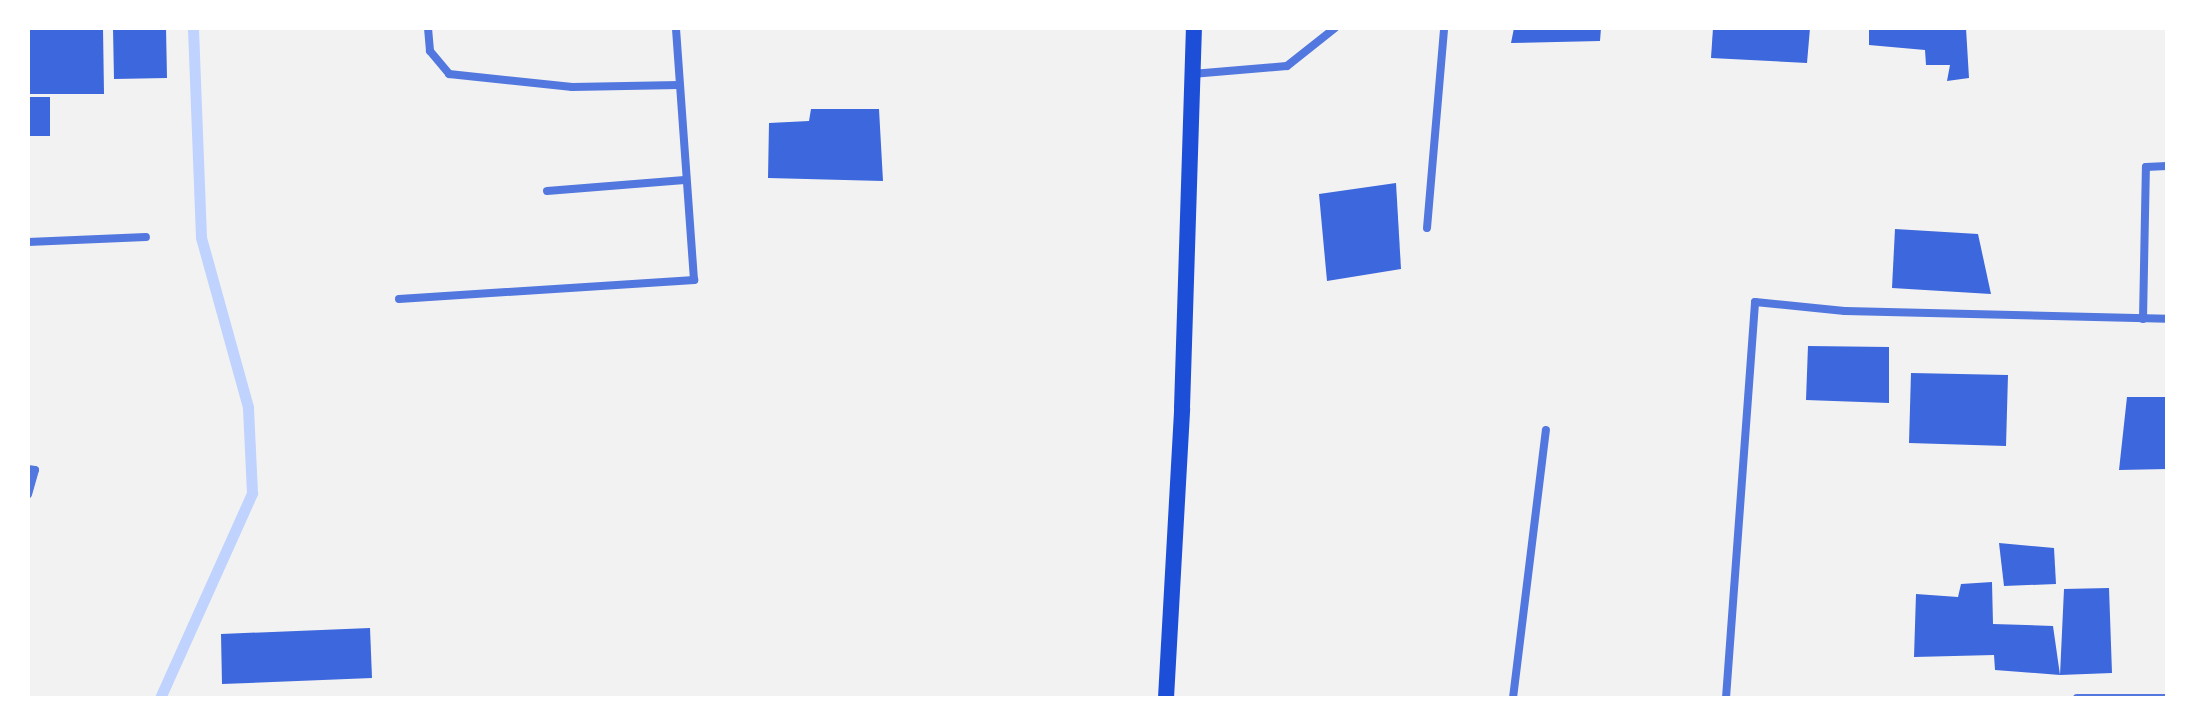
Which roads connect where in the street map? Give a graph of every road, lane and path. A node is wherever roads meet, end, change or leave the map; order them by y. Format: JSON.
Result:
{"nodes":[{"id":1,"x":428,"y":28,"type":"edge"},
{"id":2,"x":676,"y":28,"type":"edge"},
{"id":3,"x":1194,"y":28,"type":"edge"},
{"id":4,"x":1335,"y":28,"type":"edge"},
{"id":5,"x":1444,"y":28,"type":"edge"},
{"id":6,"x":1192,"y":74,"type":"junction"},
{"id":7,"x":679,"y":85,"type":"junction"},
{"id":8,"x":2167,"y":166,"type":"edge"},
{"id":9,"x":685,"y":180,"type":"junction"},
{"id":10,"x":547,"y":191,"type":"dead end"},
{"id":11,"x":1427,"y":228,"type":"dead end"},
{"id":12,"x":146,"y":237,"type":"dead end"},
{"id":13,"x":28,"y":242,"type":"edge"},
{"id":14,"x":399,"y":299,"type":"dead end"},
{"id":15,"x":2143,"y":319,"type":"junction"},
{"id":16,"x":2167,"y":319,"type":"edge"},
{"id":17,"x":1546,"y":430,"type":"dead end"},
{"id":18,"x":28,"y":469,"type":"edge"},
{"id":19,"x":28,"y":494,"type":"edge"},
{"id":20,"x":1166,"y":698,"type":"edge"},
{"id":21,"x":1513,"y":698,"type":"edge"},
{"id":22,"x":1726,"y":698,"type":"edge"},
{"id":23,"x":2077,"y":698,"type":"edge"},
{"id":24,"x":2167,"y":698,"type":"edge"}],
"edges":[{"from":1,"to":7,"type":"street"},
{"from":2,"to":7,"type":"street"},
{"from":3,"to":6,"type":"main road"},
{"from":4,"to":6,"type":"street"},
{"from":5,"to":11,"type":"street"},
{"from":6,"to":20,"type":"main road"},
{"from":7,"to":9,"type":"street"},
{"from":8,"to":15,"type":"street"},
{"from":9,"to":10,"type":"street"},
{"from":9,"to":14,"type":"street"},
{"from":12,"to":13,"type":"street"},
{"from":15,"to":16,"type":"street"},
{"from":15,"to":22,"type":"street"},
{"from":17,"to":21,"type":"street"},
{"from":18,"to":19,"type":"street"},
{"from":23,"to":24,"type":"street"}]}
